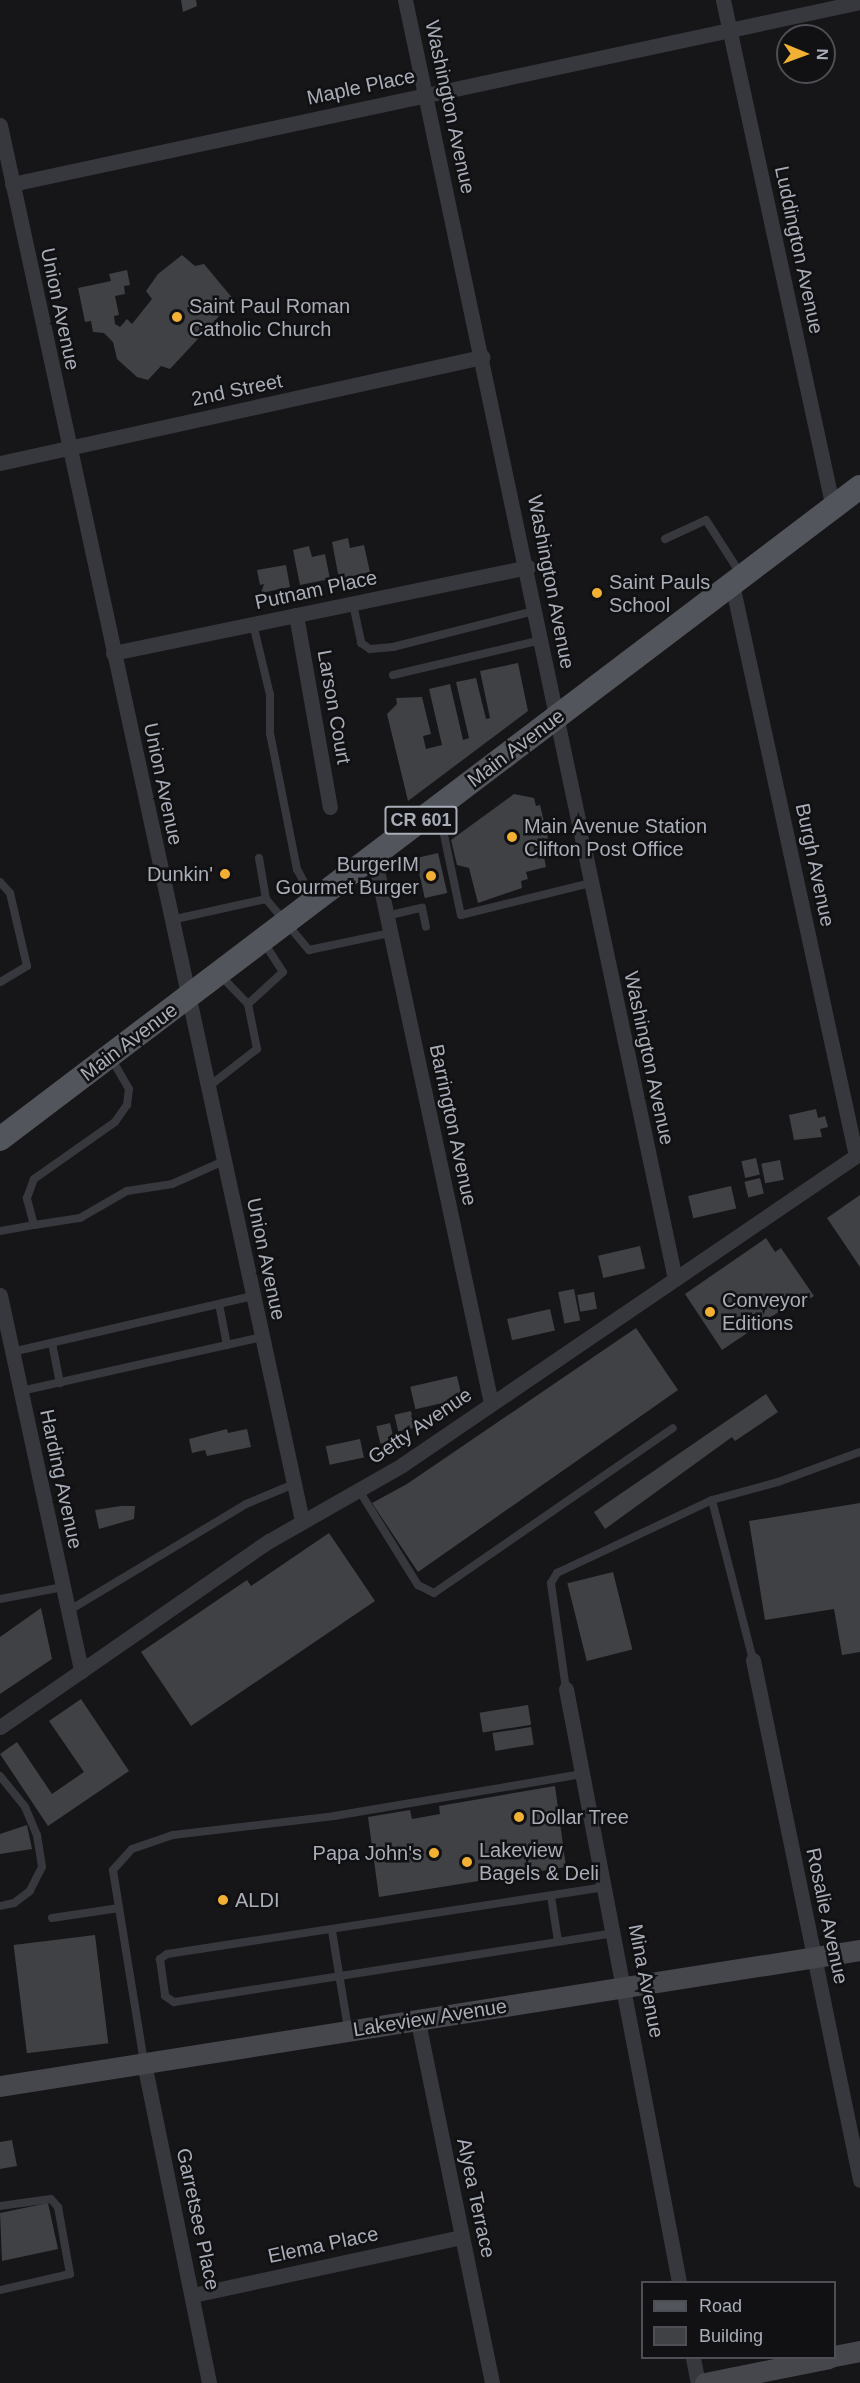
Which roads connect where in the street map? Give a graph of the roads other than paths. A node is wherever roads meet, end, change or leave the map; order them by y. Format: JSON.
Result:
{"nodes":[{"id":1,"x":405,"y":0,"type":"edge"},
{"id":2,"x":723,"y":0,"type":"edge"},
{"id":3,"x":860,"y":2,"type":"edge"},
{"id":4,"x":730,"y":30,"type":"junction"},
{"id":5,"x":426,"y":94,"type":"junction"},
{"id":6,"x":0,"y":126,"type":"edge"},
{"id":7,"x":12,"y":184,"type":"junction"},
{"id":8,"x":483,"y":357,"type":"junction"},
{"id":9,"x":69,"y":448,"type":"junction"},
{"id":10,"x":0,"y":463,"type":"edge"},
{"id":11,"x":860,"y":487,"type":"edge"},
{"id":12,"x":833,"y":508,"type":"junction"},
{"id":13,"x":665,"y":538,"type":"dead end"},
{"id":14,"x":528,"y":567,"type":"junction"},
{"id":15,"x":737,"y":580,"type":"junction"},
{"id":16,"x":353,"y":603,"type":"junction"},
{"id":17,"x":536,"y":611,"type":"junction"},
{"id":18,"x":296,"y":615,"type":"junction"},
{"id":19,"x":253,"y":624,"type":"junction"},
{"id":20,"x":542,"y":640,"type":"junction"},
{"id":21,"x":113,"y":653,"type":"junction"},
{"id":22,"x":393,"y":675,"type":"dead end"},
{"id":23,"x":555,"y":718,"type":"junction"},
{"id":24,"x":330,"y":807,"type":"dead end"},
{"id":25,"x":438,"y":807,"type":"junction"},
{"id":26,"x":374,"y":856,"type":"junction"},
{"id":27,"x":259,"y":858,"type":"dead end"},
{"id":28,"x":0,"y":882,"type":"edge"},
{"id":29,"x":590,"y":883,"type":"junction"},
{"id":30,"x":266,"y":899,"type":"junction"},
{"id":31,"x":314,"y":901,"type":"junction"},
{"id":32,"x":387,"y":916,"type":"junction"},
{"id":33,"x":171,"y":920,"type":"junction"},
{"id":34,"x":286,"y":922,"type":"junction"},
{"id":35,"x":426,"y":927,"type":"dead end"},
{"id":36,"x":390,"y":933,"type":"junction"},
{"id":37,"x":262,"y":940,"type":"junction"},
{"id":38,"x":219,"y":973,"type":"junction"},
{"id":39,"x":0,"y":982,"type":"edge"},
{"id":40,"x":188,"y":997,"type":"junction"},
{"id":41,"x":248,"y":1004,"type":"junction"},
{"id":42,"x":110,"y":1055,"type":"junction"},
{"id":43,"x":207,"y":1087,"type":"junction"},
{"id":44,"x":0,"y":1139,"type":"edge"},
{"id":45,"x":858,"y":1154,"type":"edge"},
{"id":46,"x":224,"y":1161,"type":"junction"},
{"id":47,"x":34,"y":1225,"type":"junction"},
{"id":48,"x":0,"y":1231,"type":"edge"},
{"id":49,"x":675,"y":1279,"type":"junction"},
{"id":50,"x":0,"y":1295,"type":"edge"},
{"id":51,"x":253,"y":1296,"type":"junction"},
{"id":52,"x":219,"y":1304,"type":"junction"},
{"id":53,"x":262,"y":1336,"type":"junction"},
{"id":54,"x":52,"y":1343,"type":"junction"},
{"id":55,"x":227,"y":1345,"type":"junction"},
{"id":56,"x":12,"y":1352,"type":"junction"},
{"id":57,"x":60,"y":1383,"type":"junction"},
{"id":58,"x":21,"y":1391,"type":"junction"},
{"id":59,"x":491,"y":1403,"type":"junction"},
{"id":60,"x":673,"y":1428,"type":"dead end"},
{"id":61,"x":860,"y":1452,"type":"edge"},
{"id":62,"x":294,"y":1484,"type":"junction"},
{"id":63,"x":360,"y":1492,"type":"junction"},
{"id":64,"x":712,"y":1500,"type":"junction"},
{"id":65,"x":302,"y":1521,"type":"junction"},
{"id":66,"x":63,"y":1587,"type":"junction"},
{"id":67,"x":0,"y":1599,"type":"edge"},
{"id":68,"x":68,"y":1611,"type":"junction"},
{"id":69,"x":753,"y":1660,"type":"joint"},
{"id":70,"x":81,"y":1671,"type":"junction"},
{"id":71,"x":566,"y":1689,"type":"joint"},
{"id":72,"x":0,"y":1727,"type":"edge"},
{"id":73,"x":584,"y":1774,"type":"junction"},
{"id":74,"x":1,"y":1781,"type":"edge"},
{"id":75,"x":606,"y":1887,"type":"junction"},
{"id":76,"x":551,"y":1896,"type":"junction"},
{"id":77,"x":0,"y":1906,"type":"edge"},
{"id":78,"x":119,"y":1908,"type":"junction"},
{"id":79,"x":52,"y":1918,"type":"dead end"},
{"id":80,"x":332,"y":1931,"type":"junction"},
{"id":81,"x":615,"y":1933,"type":"junction"},
{"id":82,"x":558,"y":1941,"type":"junction"},
{"id":83,"x":860,"y":1950,"type":"edge"},
{"id":84,"x":814,"y":1957,"type":"junction"},
{"id":85,"x":340,"y":1976,"type":"junction"},
{"id":86,"x":626,"y":1987,"type":"junction"},
{"id":87,"x":418,"y":2022,"type":"junction"},
{"id":88,"x":348,"y":2031,"type":"junction"},
{"id":89,"x":144,"y":2063,"type":"junction"},
{"id":90,"x":0,"y":2086,"type":"edge"},
{"id":91,"x":860,"y":2180,"type":"edge"},
{"id":92,"x":0,"y":2205,"type":"edge"},
{"id":93,"x":462,"y":2237,"type":"junction"},
{"id":94,"x":680,"y":2281,"type":"edge"},
{"id":95,"x":0,"y":2290,"type":"edge"},
{"id":96,"x":193,"y":2295,"type":"junction"},
{"id":97,"x":860,"y":2351,"type":"edge"},
{"id":98,"x":836,"y":2356,"type":"edge"},
{"id":99,"x":693,"y":2359,"type":"edge"},
{"id":100,"x":825,"y":2359,"type":"edge"},
{"id":101,"x":755,"y":2378,"type":"edge"},
{"id":102,"x":209,"y":2383,"type":"edge"},
{"id":103,"x":492,"y":2383,"type":"edge"},
{"id":104,"x":698,"y":2383,"type":"edge"},
{"id":105,"x":705,"y":2383,"type":"edge"}],
"edges":[{"from":1,"to":5,"type":"street","name":"Washington Avenue"},
{"from":2,"to":4,"type":"street","name":"Luddington Avenue"},
{"from":3,"to":4,"type":"street","name":"Maple Place"},
{"from":4,"to":5,"type":"street","name":"Maple Place"},
{"from":4,"to":12,"type":"street","name":"Luddington Avenue"},
{"from":5,"to":7,"type":"street","name":"Maple Place"},
{"from":5,"to":8,"type":"street","name":"Washington Avenue"},
{"from":6,"to":7,"type":"street","name":"Union Avenue"},
{"from":7,"to":9,"type":"street","name":"Union Avenue"},
{"from":8,"to":9,"type":"street","name":"2nd Street"},
{"from":8,"to":14,"type":"street","name":"Washington Avenue"},
{"from":9,"to":10,"type":"street","name":"2nd Street"},
{"from":9,"to":21,"type":"street","name":"Union Avenue"},
{"from":11,"to":12,"type":"main road","name":"Main Avenue","number":"CR 601"},
{"from":12,"to":15,"type":"main road","name":"Main Avenue","number":"CR 601"},
{"from":13,"to":15,"type":"lane"},
{"from":14,"to":16,"type":"street","name":"Putnam Place"},
{"from":14,"to":17,"type":"street","name":"Washington Avenue"},
{"from":15,"to":23,"type":"main road","name":"Main Avenue","number":"CR 601"},
{"from":15,"to":45,"type":"street","name":"Burgh Avenue"},
{"from":16,"to":17,"type":"lane"},
{"from":16,"to":18,"type":"street","name":"Putnam Place"},
{"from":17,"to":20,"type":"street","name":"Washington Avenue"},
{"from":18,"to":19,"type":"street","name":"Putnam Place"},
{"from":18,"to":24,"type":"street","name":"Larson Court"},
{"from":19,"to":21,"type":"street","name":"Putnam Place"},
{"from":19,"to":31,"type":"lane"},
{"from":20,"to":22,"type":"lane"},
{"from":20,"to":23,"type":"street","name":"Washington Avenue"},
{"from":21,"to":33,"type":"street","name":"Union Avenue"},
{"from":23,"to":25,"type":"main road","name":"Main Avenue","number":"CR 601"},
{"from":23,"to":29,"type":"street","name":"Washington Avenue"},
{"from":25,"to":26,"type":"main road","name":"Main Avenue","number":"CR 601"},
{"from":25,"to":29,"type":"lane"},
{"from":26,"to":31,"type":"main road","name":"Main Avenue","number":"CR 601"},
{"from":26,"to":32,"type":"street","name":"Barrington Avenue"},
{"from":27,"to":30,"type":"lane"},
{"from":28,"to":39,"type":"lane"},
{"from":29,"to":49,"type":"street","name":"Washington Avenue"},
{"from":30,"to":33,"type":"lane"},
{"from":30,"to":34,"type":"lane"},
{"from":31,"to":34,"type":"main road","name":"Main Avenue","number":"CR 601"},
{"from":32,"to":35,"type":"lane"},
{"from":32,"to":36,"type":"street","name":"Barrington Avenue"},
{"from":33,"to":40,"type":"street","name":"Union Avenue"},
{"from":34,"to":36,"type":"lane"},
{"from":34,"to":37,"type":"main road","name":"Main Avenue","number":"CR 601"},
{"from":36,"to":59,"type":"street","name":"Barrington Avenue"},
{"from":37,"to":38,"type":"main road","name":"Main Avenue","number":"CR 601"},
{"from":37,"to":41,"type":"lane"},
{"from":38,"to":40,"type":"main road","name":"Main Avenue","number":"CR 601"},
{"from":38,"to":41,"type":"lane"},
{"from":40,"to":42,"type":"main road","name":"Main Avenue","number":"CR 601"},
{"from":40,"to":43,"type":"street","name":"Union Avenue"},
{"from":41,"to":43,"type":"lane"},
{"from":42,"to":44,"type":"main road","name":"Main Avenue","number":"CR 601"},
{"from":42,"to":47,"type":"lane"},
{"from":43,"to":46,"type":"street","name":"Union Avenue"},
{"from":45,"to":49,"type":"street","name":"Getty Avenue"},
{"from":46,"to":47,"type":"lane"},
{"from":46,"to":51,"type":"street","name":"Union Avenue"},
{"from":47,"to":48,"type":"lane"},
{"from":49,"to":59,"type":"street","name":"Getty Avenue"},
{"from":50,"to":56,"type":"street","name":"Harding Avenue"},
{"from":51,"to":52,"type":"lane"},
{"from":51,"to":53,"type":"street","name":"Union Avenue"},
{"from":52,"to":54,"type":"lane"},
{"from":52,"to":55,"type":"lane"},
{"from":53,"to":55,"type":"lane"},
{"from":53,"to":62,"type":"street","name":"Union Avenue"},
{"from":54,"to":56,"type":"lane"},
{"from":54,"to":57,"type":"lane"},
{"from":55,"to":57,"type":"lane"},
{"from":56,"to":58,"type":"street","name":"Harding Avenue"},
{"from":57,"to":58,"type":"lane"},
{"from":58,"to":66,"type":"street","name":"Harding Avenue"},
{"from":59,"to":63,"type":"street","name":"Getty Avenue"},
{"from":60,"to":63,"type":"lane"},
{"from":61,"to":64,"type":"lane"},
{"from":62,"to":65,"type":"street","name":"Union Avenue"},
{"from":62,"to":68,"type":"lane"},
{"from":63,"to":65,"type":"street","name":"Getty Avenue"},
{"from":64,"to":69,"type":"lane"},
{"from":64,"to":71,"type":"lane"},
{"from":65,"to":70,"type":"street","name":"Getty Avenue"},
{"from":66,"to":67,"type":"lane"},
{"from":66,"to":68,"type":"street","name":"Harding Avenue"},
{"from":68,"to":70,"type":"street","name":"Harding Avenue"},
{"from":69,"to":84,"type":"street","name":"Rosalie Avenue"},
{"from":70,"to":72,"type":"street","name":"Getty Avenue"},
{"from":71,"to":73,"type":"street","name":"Mina Avenue"},
{"from":73,"to":75,"type":"street","name":"Mina Avenue"},
{"from":73,"to":78,"type":"lane"},
{"from":74,"to":77,"type":"lane"},
{"from":75,"to":76,"type":"lane"},
{"from":75,"to":81,"type":"street","name":"Mina Avenue"},
{"from":76,"to":80,"type":"lane"},
{"from":76,"to":82,"type":"lane"},
{"from":78,"to":79,"type":"lane"},
{"from":78,"to":89,"type":"lane"},
{"from":80,"to":85,"type":"lane"},
{"from":80,"to":85,"type":"lane"},
{"from":81,"to":82,"type":"lane"},
{"from":81,"to":86,"type":"street","name":"Mina Avenue"},
{"from":82,"to":85,"type":"lane"},
{"from":83,"to":84,"type":"main road","name":"Lakeview Avenue"},
{"from":84,"to":86,"type":"main road","name":"Lakeview Avenue"},
{"from":84,"to":91,"type":"street","name":"Rosalie Avenue"},
{"from":85,"to":88,"type":"lane"},
{"from":86,"to":87,"type":"main road","name":"Lakeview Avenue"},
{"from":86,"to":94,"type":"street","name":"Mina Avenue"},
{"from":87,"to":88,"type":"main road","name":"Lakeview Avenue"},
{"from":87,"to":93,"type":"street","name":"Alyea Terrace"},
{"from":88,"to":89,"type":"main road","name":"Lakeview Avenue"},
{"from":89,"to":90,"type":"main road","name":"Lakeview Avenue"},
{"from":89,"to":96,"type":"street","name":"Garretsee Place"},
{"from":92,"to":95,"type":"lane"},
{"from":93,"to":96,"type":"street","name":"Elema Place"},
{"from":93,"to":103,"type":"street","name":"Alyea Terrace"},
{"from":96,"to":102,"type":"street","name":"Garretsee Place"},
{"from":97,"to":98,"type":"main road"},
{"from":99,"to":104,"type":"street"},
{"from":100,"to":101,"type":"main road"},
{"from":101,"to":105,"type":"main road"}]}
